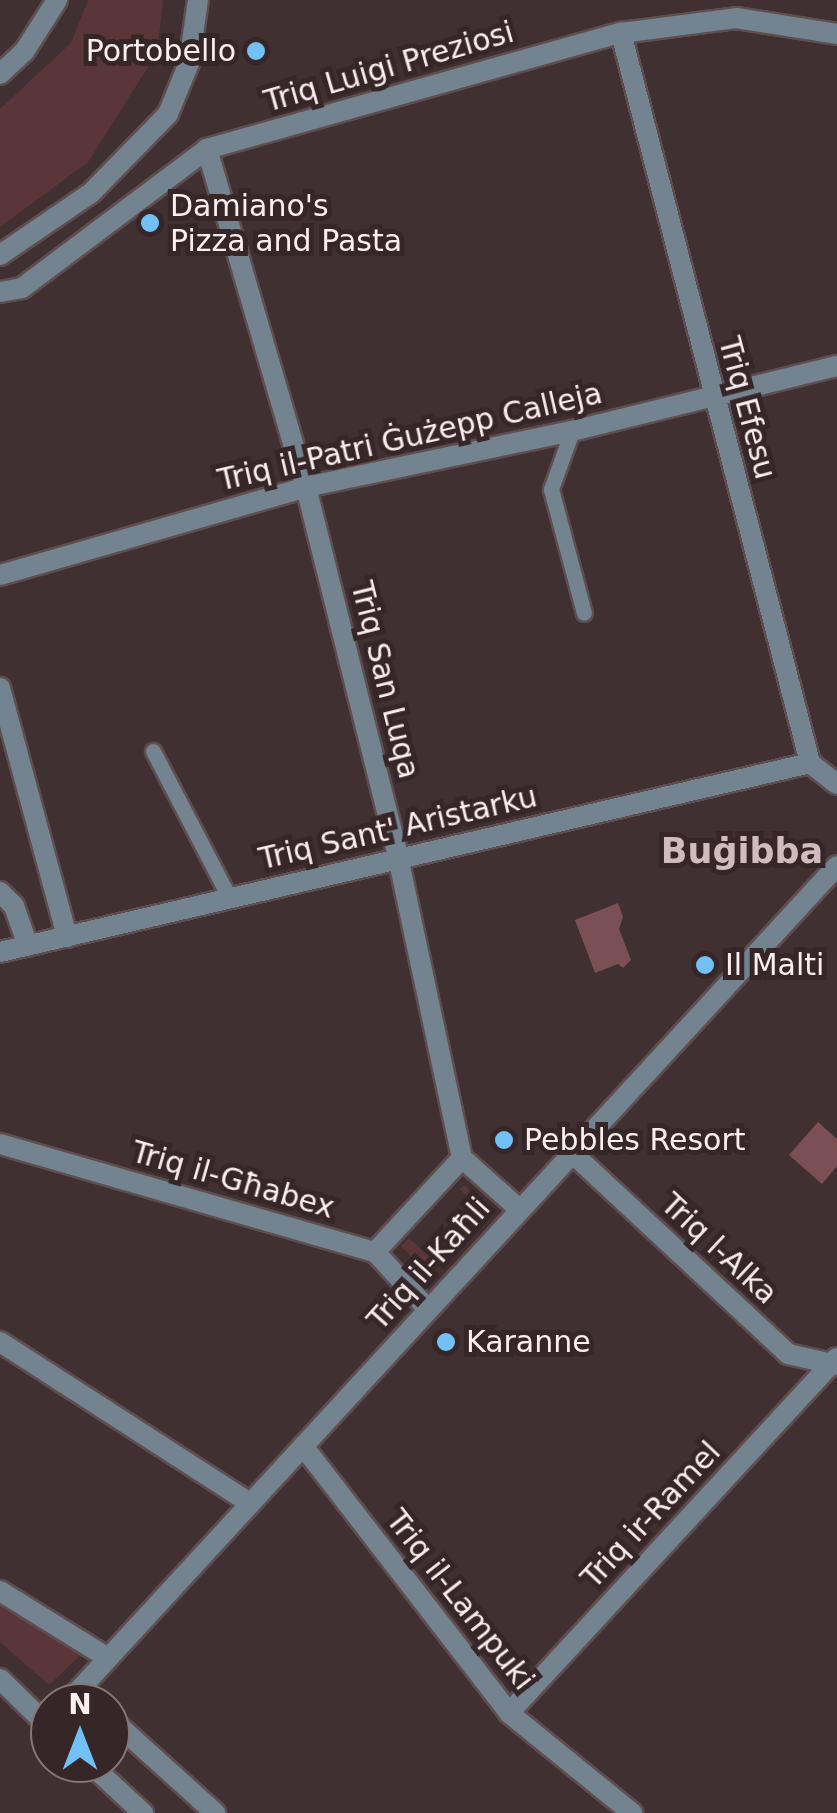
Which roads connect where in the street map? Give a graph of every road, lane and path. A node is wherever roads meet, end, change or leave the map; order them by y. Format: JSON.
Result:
{"nodes":[{"id":1,"x":57,"y":0,"type":"edge"},
{"id":2,"x":198,"y":0,"type":"edge"},
{"id":3,"x":621,"y":33,"type":"junction"},
{"id":4,"x":837,"y":34,"type":"edge"},
{"id":5,"x":0,"y":74,"type":"edge"},
{"id":6,"x":207,"y":148,"type":"junction"},
{"id":7,"x":0,"y":255,"type":"edge"},
{"id":8,"x":0,"y":292,"type":"edge"},
{"id":9,"x":837,"y":366,"type":"edge"},
{"id":10,"x":712,"y":395,"type":"junction"},
{"id":11,"x":572,"y":430,"type":"junction"},
{"id":12,"x":306,"y":487,"type":"junction"},
{"id":13,"x":0,"y":575,"type":"edge"},
{"id":14,"x":584,"y":613,"type":"dead end"},
{"id":15,"x":0,"y":688,"type":"edge"},
{"id":16,"x":154,"y":751,"type":"dead end"},
{"id":17,"x":810,"y":763,"type":"junction"},
{"id":18,"x":837,"y":784,"type":"edge"},
{"id":19,"x":398,"y":856,"type":"junction"},
{"id":20,"x":837,"y":866,"type":"edge"},
{"id":21,"x":0,"y":892,"type":"edge"},
{"id":22,"x":230,"y":899,"type":"junction"},
{"id":23,"x":66,"y":937,"type":"junction"},
{"id":24,"x":28,"y":946,"type":"junction"},
{"id":25,"x":0,"y":952,"type":"edge"},
{"id":26,"x":0,"y":1144,"type":"edge"},
{"id":27,"x":572,"y":1153,"type":"junction"},
{"id":28,"x":462,"y":1158,"type":"junction"},
{"id":29,"x":520,"y":1210,"type":"junction"},
{"id":30,"x":375,"y":1252,"type":"junction"},
{"id":31,"x":428,"y":1310,"type":"junction"},
{"id":32,"x":0,"y":1342,"type":"edge"},
{"id":33,"x":835,"y":1362,"type":"edge"},
{"id":34,"x":303,"y":1446,"type":"junction"},
{"id":35,"x":250,"y":1503,"type":"junction"},
{"id":36,"x":0,"y":1591,"type":"edge"},
{"id":37,"x":108,"y":1658,"type":"junction"},
{"id":38,"x":0,"y":1679,"type":"edge"},
{"id":39,"x":91,"y":1683,"type":"edge"},
{"id":40,"x":30,"y":1707,"type":"edge"},
{"id":41,"x":509,"y":1713,"type":"junction"},
{"id":42,"x":130,"y":1736,"type":"edge"},
{"id":43,"x":111,"y":1783,"type":"edge"},
{"id":44,"x":143,"y":1813,"type":"edge"},
{"id":45,"x":215,"y":1813,"type":"edge"},
{"id":46,"x":632,"y":1813,"type":"edge"}],
"edges":[{"from":1,"to":5,"type":"street"},
{"from":2,"to":7,"type":"street"},
{"from":3,"to":4,"type":"street","name":"Triq Luigi Preziosi"},
{"from":3,"to":6,"type":"street","name":"Triq Luigi Preziosi"},
{"from":3,"to":10,"type":"street","name":"Triq Efesu"},
{"from":6,"to":8,"type":"street","name":"Triq Luigi Preziosi"},
{"from":6,"to":12,"type":"street","name":"Triq San Luqa"},
{"from":9,"to":10,"type":"street","name":"Triq il-Patri Ġużepp Calleja"},
{"from":10,"to":11,"type":"street","name":"Triq il-Patri Ġużepp Calleja"},
{"from":10,"to":17,"type":"street","name":"Triq Efesu"},
{"from":11,"to":12,"type":"street","name":"Triq il-Patri Ġużepp Calleja"},
{"from":11,"to":14,"type":"lane"},
{"from":12,"to":13,"type":"street","name":"Triq il-Patri Ġużepp Calleja"},
{"from":12,"to":19,"type":"street","name":"Triq San Luqa"},
{"from":15,"to":23,"type":"street"},
{"from":16,"to":22,"type":"lane"},
{"from":17,"to":18,"type":"street"},
{"from":17,"to":19,"type":"street","name":"Triq Sant' Aristarku"},
{"from":19,"to":22,"type":"street","name":"Triq Sant' Aristarku"},
{"from":19,"to":28,"type":"street","name":"Triq San Luqa"},
{"from":20,"to":27,"type":"street","name":"Triq il-Kaħli"},
{"from":21,"to":24,"type":"street"},
{"from":22,"to":23,"type":"street","name":"Triq Sant' Aristarku"},
{"from":23,"to":24,"type":"street","name":"Triq Sant' Aristarku"},
{"from":24,"to":25,"type":"street","name":"Triq Sant' Aristarku"},
{"from":26,"to":30,"type":"street","name":"Triq il-Għabex"},
{"from":27,"to":29,"type":"street","name":"Triq il-Kaħli"},
{"from":27,"to":33,"type":"street","name":"Triq l-Alka"},
{"from":28,"to":29,"type":"street"},
{"from":28,"to":30,"type":"street","name":"Triq il-Kaħli"},
{"from":29,"to":31,"type":"street","name":"Triq il-Kaħli"},
{"from":30,"to":31,"type":"street"},
{"from":31,"to":34,"type":"street","name":"Triq il-Kaħli"},
{"from":32,"to":35,"type":"street"},
{"from":33,"to":41,"type":"street","name":"Triq ir-Ramel"},
{"from":34,"to":35,"type":"street","name":"Triq il-Kaħli"},
{"from":34,"to":41,"type":"street","name":"Triq il-Lampuki"},
{"from":35,"to":37,"type":"street","name":"Triq il-Kaħli"},
{"from":36,"to":37,"type":"street"},
{"from":37,"to":39,"type":"street","name":"Triq il-Kaħli"},
{"from":38,"to":40,"type":"street"},
{"from":41,"to":46,"type":"street","name":"Triq il-Lampuki"},
{"from":42,"to":45,"type":"street"},
{"from":43,"to":44,"type":"street"}]}
